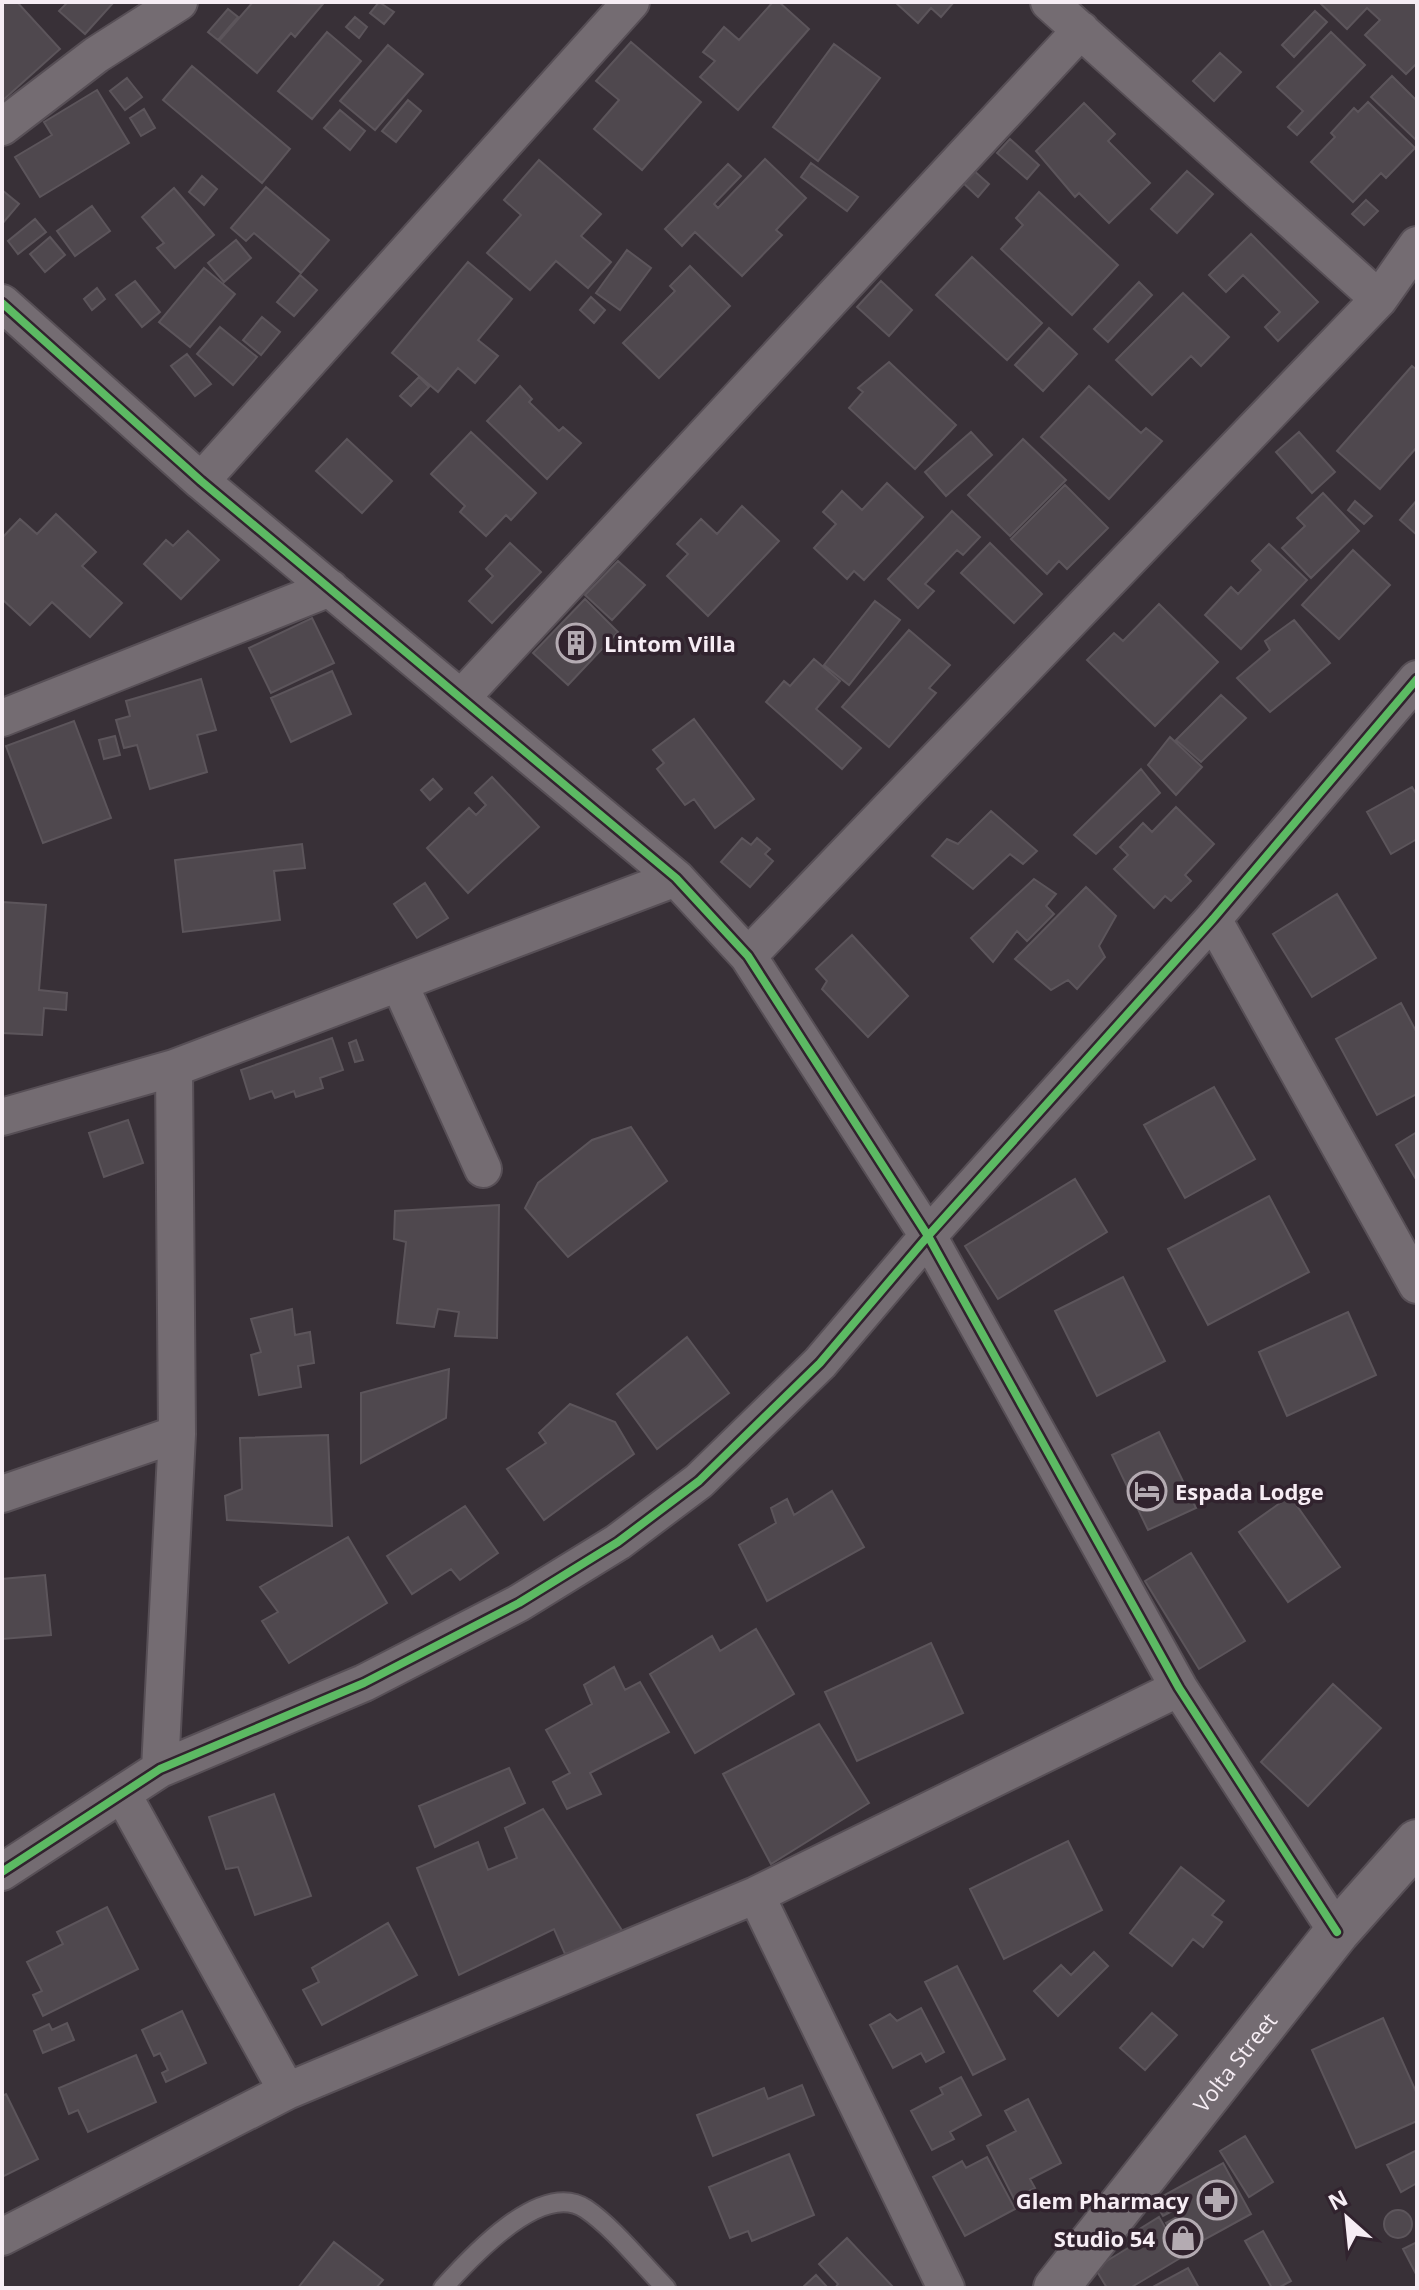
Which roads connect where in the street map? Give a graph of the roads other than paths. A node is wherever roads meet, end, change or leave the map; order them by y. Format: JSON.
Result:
{"nodes":[{"id":1,"x":179,"y":2,"type":"edge"},
{"id":2,"x":631,"y":2,"type":"edge"},
{"id":3,"x":1049,"y":2,"type":"edge"},
{"id":4,"x":1081,"y":30,"type":"junction"},
{"id":5,"x":2,"y":127,"type":"edge"},
{"id":6,"x":1417,"y":245,"type":"edge"},
{"id":7,"x":1379,"y":299,"type":"junction"},
{"id":8,"x":2,"y":303,"type":"edge"},
{"id":9,"x":201,"y":481,"type":"junction"},
{"id":10,"x":330,"y":588,"type":"junction"},
{"id":11,"x":1417,"y":679,"type":"edge"},
{"id":12,"x":462,"y":697,"type":"junction"},
{"id":13,"x":2,"y":718,"type":"edge"},
{"id":14,"x":676,"y":878,"type":"junction"},
{"id":15,"x":1213,"y":919,"type":"junction"},
{"id":16,"x":748,"y":956,"type":"junction"},
{"id":17,"x":399,"y":983,"type":"junction"},
{"id":18,"x":174,"y":1068,"type":"junction"},
{"id":19,"x":2,"y":1117,"type":"edge"},
{"id":20,"x":483,"y":1169,"type":"dead end"},
{"id":21,"x":928,"y":1236,"type":"junction"},
{"id":22,"x":1417,"y":1285,"type":"edge"},
{"id":23,"x":177,"y":1434,"type":"junction"},
{"id":24,"x":2,"y":1494,"type":"edge"},
{"id":25,"x":1179,"y":1688,"type":"junction"},
{"id":26,"x":160,"y":1769,"type":"junction"},
{"id":27,"x":123,"y":1795,"type":"junction"},
{"id":28,"x":1417,"y":1842,"type":"edge"},
{"id":29,"x":2,"y":1872,"type":"edge"},
{"id":30,"x":756,"y":1895,"type":"junction"},
{"id":31,"x":1337,"y":1932,"type":"junction"},
{"id":32,"x":287,"y":2091,"type":"junction"},
{"id":33,"x":2,"y":2237,"type":"edge"},
{"id":34,"x":443,"y":2288,"type":"edge"},
{"id":35,"x":666,"y":2288,"type":"edge"},
{"id":36,"x":946,"y":2288,"type":"edge"},
{"id":37,"x":1056,"y":2288,"type":"edge"}],
"edges":[{"from":1,"to":5,"type":"street"},
{"from":2,"to":9,"type":"street"},
{"from":3,"to":4,"type":"street"},
{"from":4,"to":7,"type":"street"},
{"from":4,"to":12,"type":"street"},
{"from":6,"to":7,"type":"street"},
{"from":7,"to":16,"type":"street"},
{"from":8,"to":9,"type":"street"},
{"from":9,"to":10,"type":"street"},
{"from":10,"to":12,"type":"street"},
{"from":10,"to":13,"type":"street"},
{"from":11,"to":15,"type":"street"},
{"from":12,"to":14,"type":"street"},
{"from":14,"to":16,"type":"street"},
{"from":14,"to":17,"type":"street"},
{"from":15,"to":21,"type":"street"},
{"from":15,"to":22,"type":"street"},
{"from":16,"to":21,"type":"street"},
{"from":17,"to":18,"type":"street"},
{"from":17,"to":20,"type":"street"},
{"from":18,"to":19,"type":"street"},
{"from":18,"to":23,"type":"street"},
{"from":21,"to":25,"type":"street"},
{"from":21,"to":26,"type":"street"},
{"from":23,"to":24,"type":"street"},
{"from":23,"to":26,"type":"street"},
{"from":25,"to":30,"type":"street"},
{"from":25,"to":31,"type":"street"},
{"from":26,"to":27,"type":"street"},
{"from":27,"to":29,"type":"street"},
{"from":27,"to":32,"type":"street"},
{"from":28,"to":31,"type":"street","name":"Volta Street"},
{"from":30,"to":32,"type":"street"},
{"from":30,"to":36,"type":"street"},
{"from":31,"to":37,"type":"street","name":"Volta Street"},
{"from":32,"to":33,"type":"street"},
{"from":34,"to":35,"type":"lane"}]}
